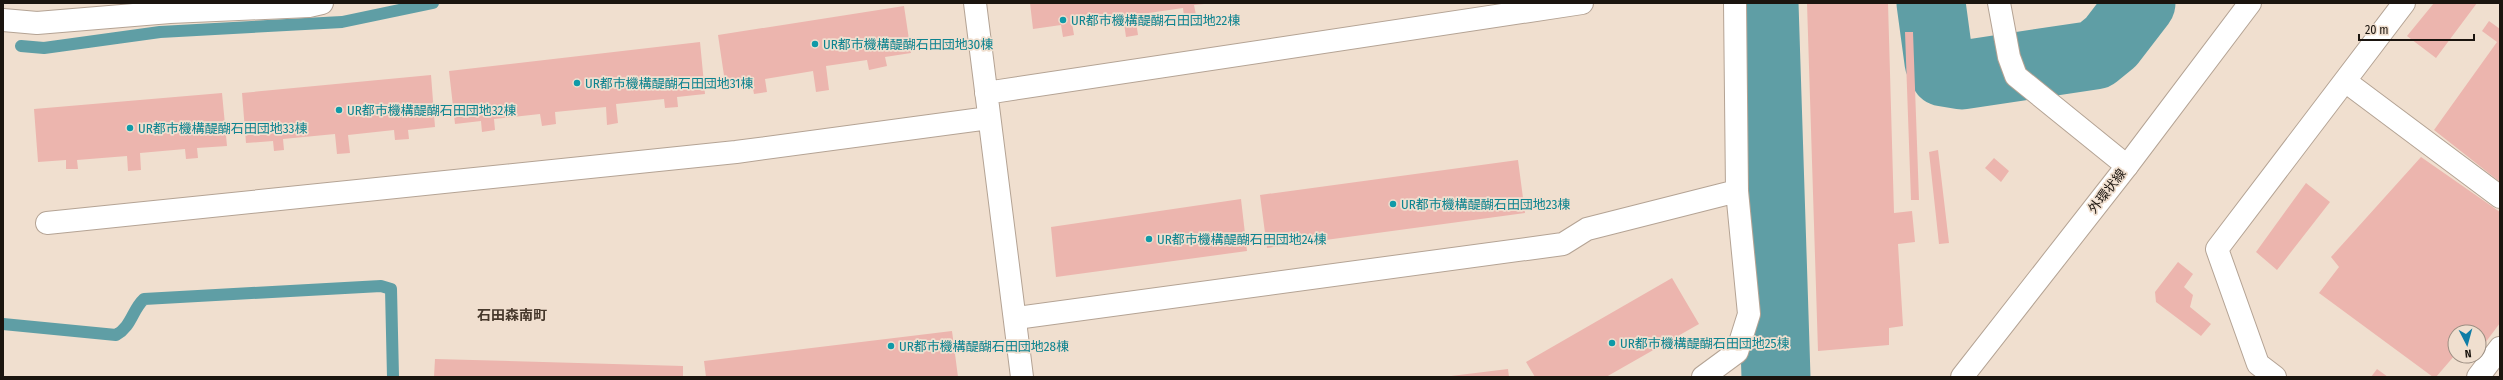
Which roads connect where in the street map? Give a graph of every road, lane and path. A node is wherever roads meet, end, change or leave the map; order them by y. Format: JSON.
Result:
{"nodes":[{"id":1,"x":322,"y":3,"type":"edge"},
{"id":2,"x":975,"y":3,"type":"edge"},
{"id":3,"x":1582,"y":3,"type":"edge"},
{"id":4,"x":1735,"y":3,"type":"edge"},
{"id":5,"x":1999,"y":3,"type":"edge"},
{"id":6,"x":2250,"y":3,"type":"edge"},
{"id":7,"x":2404,"y":3,"type":"edge"},
{"id":8,"x":3,"y":20,"type":"edge"},
{"id":9,"x":2351,"y":86,"type":"junction"},
{"id":10,"x":986,"y":93,"type":"junction"},
{"id":11,"x":989,"y":118,"type":"junction"},
{"id":12,"x":2127,"y":166,"type":"junction"},
{"id":13,"x":1737,"y":191,"type":"junction"},
{"id":14,"x":2500,"y":197,"type":"edge"},
{"id":15,"x":47,"y":223,"type":"dead end"},
{"id":16,"x":1016,"y":318,"type":"junction"},
{"id":17,"x":2500,"y":348,"type":"edge"},
{"id":18,"x":1022,"y":377,"type":"edge"},
{"id":19,"x":1704,"y":377,"type":"edge"},
{"id":20,"x":1962,"y":377,"type":"edge"},
{"id":21,"x":2275,"y":377,"type":"edge"},
{"id":22,"x":2478,"y":377,"type":"edge"}],
"edges":[{"from":1,"to":8,"type":"street"},
{"from":2,"to":10,"type":"street"},
{"from":3,"to":10,"type":"street"},
{"from":4,"to":13,"type":"street"},
{"from":5,"to":12,"type":"street"},
{"from":6,"to":12,"type":"street","name":"外環状線"},
{"from":7,"to":9,"type":"street"},
{"from":9,"to":14,"type":"street"},
{"from":9,"to":21,"type":"street"},
{"from":10,"to":11,"type":"street"},
{"from":11,"to":15,"type":"street"},
{"from":11,"to":16,"type":"street"},
{"from":12,"to":20,"type":"street","name":"外環状線"},
{"from":13,"to":16,"type":"street"},
{"from":13,"to":19,"type":"street"},
{"from":16,"to":18,"type":"street"},
{"from":17,"to":22,"type":"street"}]}
